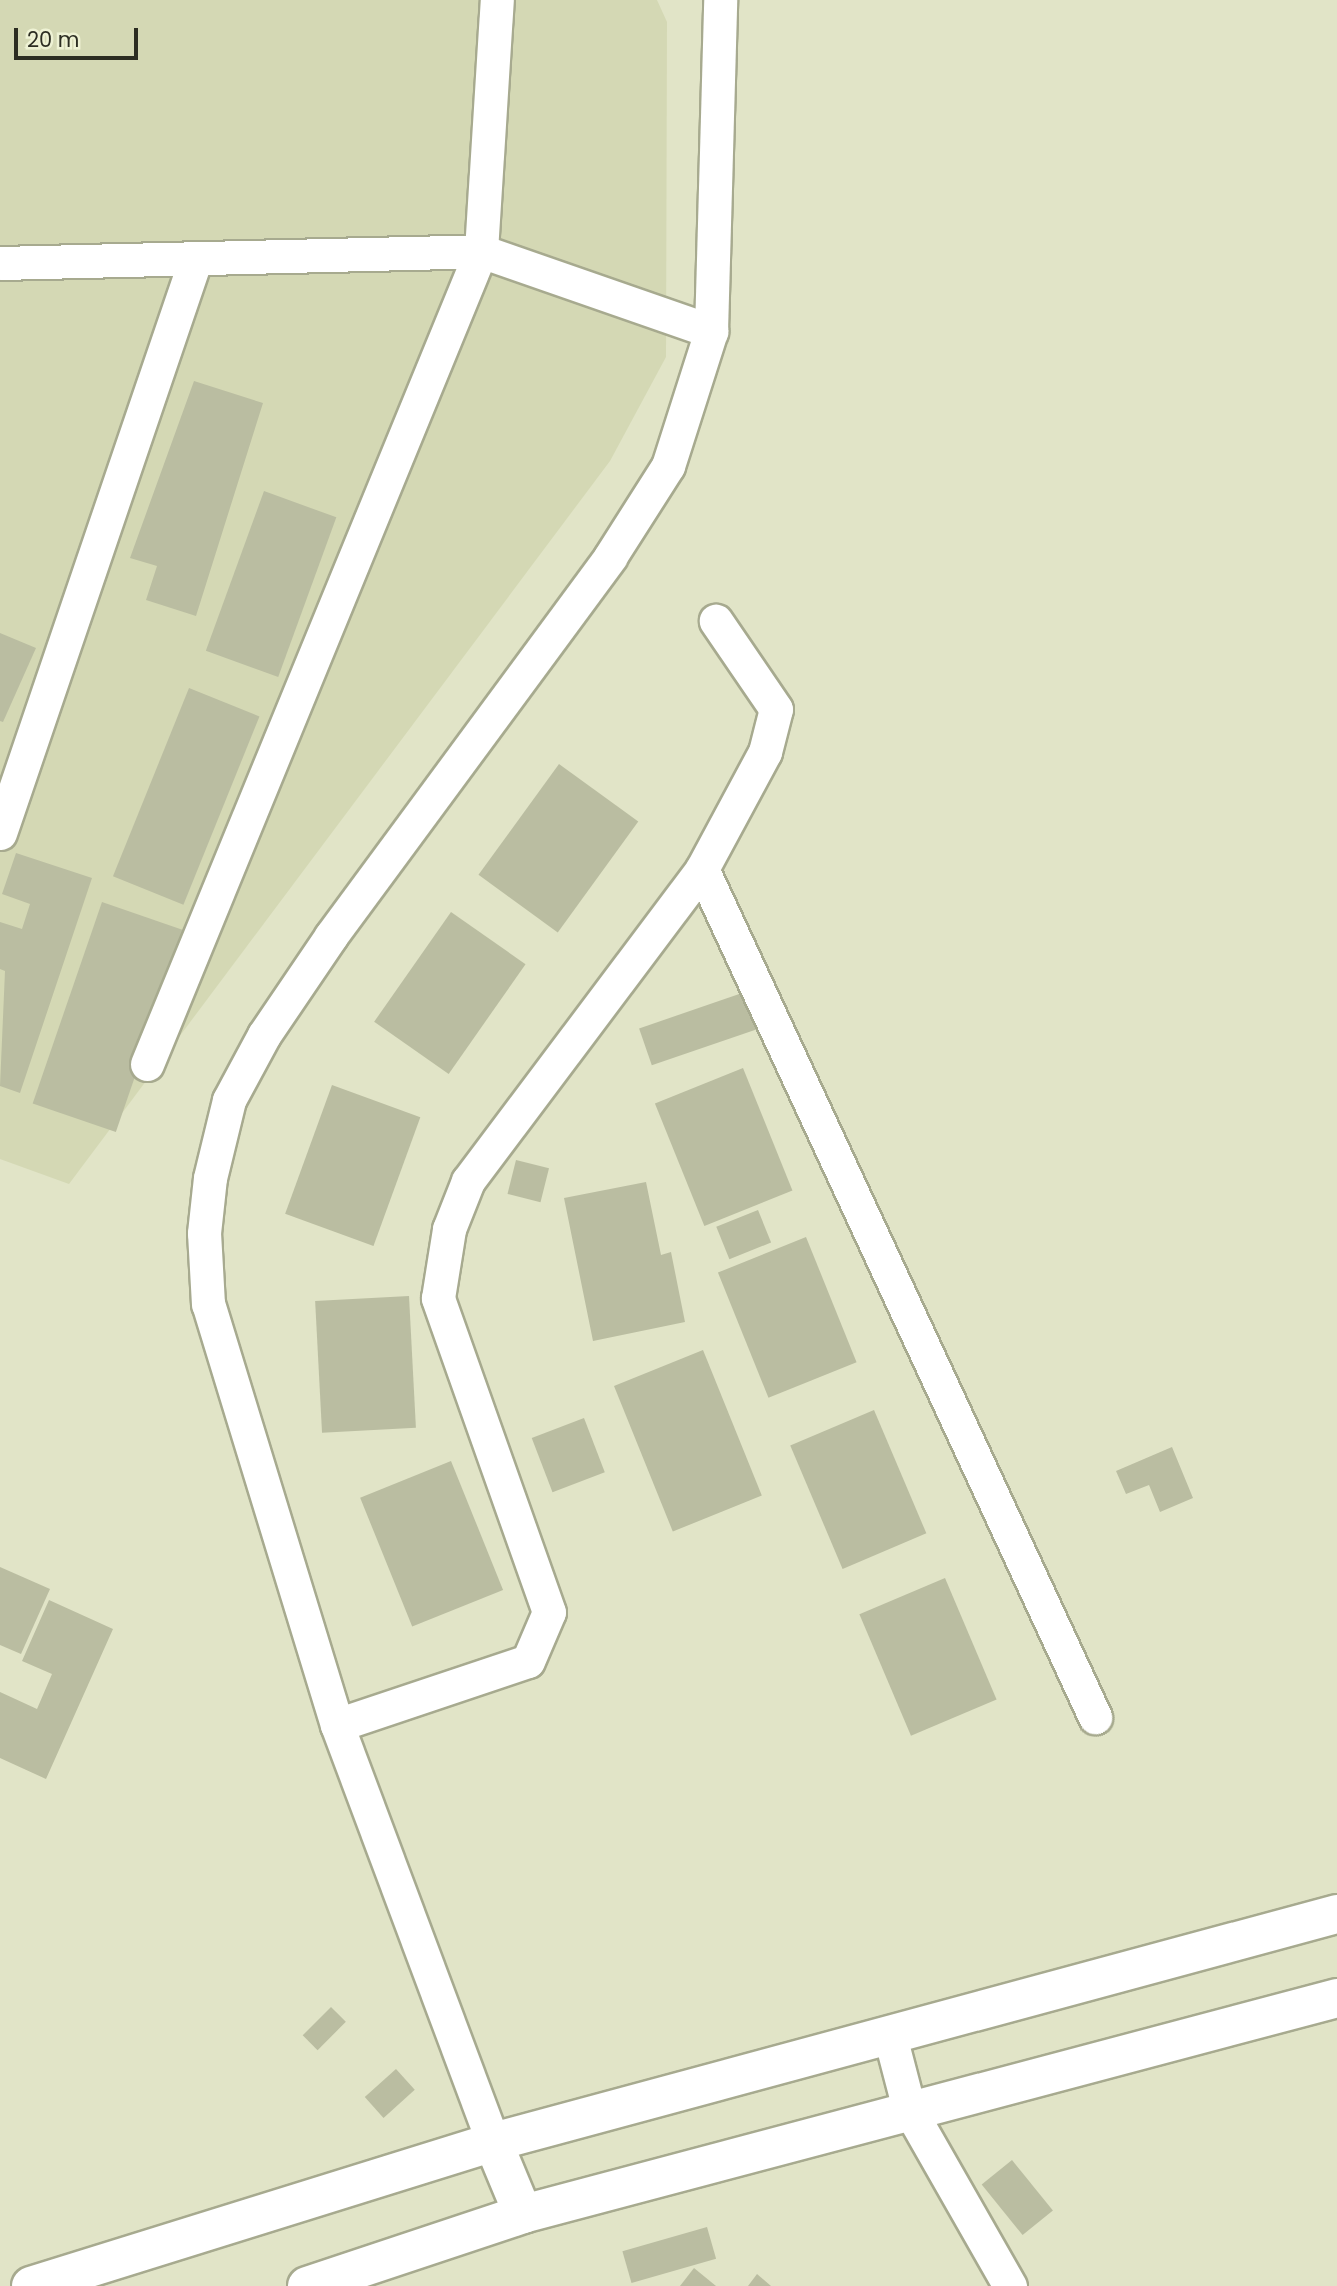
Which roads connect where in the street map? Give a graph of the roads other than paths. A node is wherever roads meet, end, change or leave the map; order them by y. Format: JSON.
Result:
{"nodes":[{"id":1,"x":497,"y":0,"type":"edge"},
{"id":2,"x":720,"y":0,"type":"edge"},
{"id":3,"x":481,"y":251,"type":"junction"},
{"id":4,"x":196,"y":258,"type":"junction"},
{"id":5,"x":0,"y":263,"type":"edge"},
{"id":6,"x":711,"y":331,"type":"junction"},
{"id":7,"x":716,"y":621,"type":"dead end"},
{"id":8,"x":0,"y":834,"type":"edge"},
{"id":9,"x":702,"y":869,"type":"junction"},
{"id":10,"x":147,"y":1064,"type":"dead end"},
{"id":11,"x":1095,"y":1717,"type":"dead end"},
{"id":12,"x":337,"y":1725,"type":"junction"},
{"id":13,"x":1337,"y":1914,"type":"edge"},
{"id":14,"x":1337,"y":1998,"type":"edge"},
{"id":15,"x":890,"y":2036,"type":"junction"},
{"id":16,"x":909,"y":2109,"type":"junction"},
{"id":17,"x":493,"y":2142,"type":"junction"},
{"id":18,"x":523,"y":2214,"type":"junction"},
{"id":19,"x":31,"y":2286,"type":"edge"},
{"id":20,"x":307,"y":2286,"type":"edge"},
{"id":21,"x":1010,"y":2286,"type":"edge"}],
"edges":[{"from":1,"to":3,"type":"street"},
{"from":2,"to":6,"type":"street"},
{"from":3,"to":4,"type":"street"},
{"from":3,"to":6,"type":"street"},
{"from":3,"to":10,"type":"street"},
{"from":4,"to":5,"type":"street"},
{"from":4,"to":8,"type":"street"},
{"from":6,"to":12,"type":"street"},
{"from":7,"to":9,"type":"street"},
{"from":9,"to":11,"type":"street"},
{"from":9,"to":12,"type":"street"},
{"from":12,"to":17,"type":"street"},
{"from":13,"to":15,"type":"street"},
{"from":14,"to":16,"type":"street"},
{"from":15,"to":16,"type":"street"},
{"from":15,"to":17,"type":"street"},
{"from":16,"to":18,"type":"street"},
{"from":16,"to":21,"type":"street"},
{"from":17,"to":18,"type":"street"},
{"from":17,"to":19,"type":"street"},
{"from":18,"to":20,"type":"street"}]}
